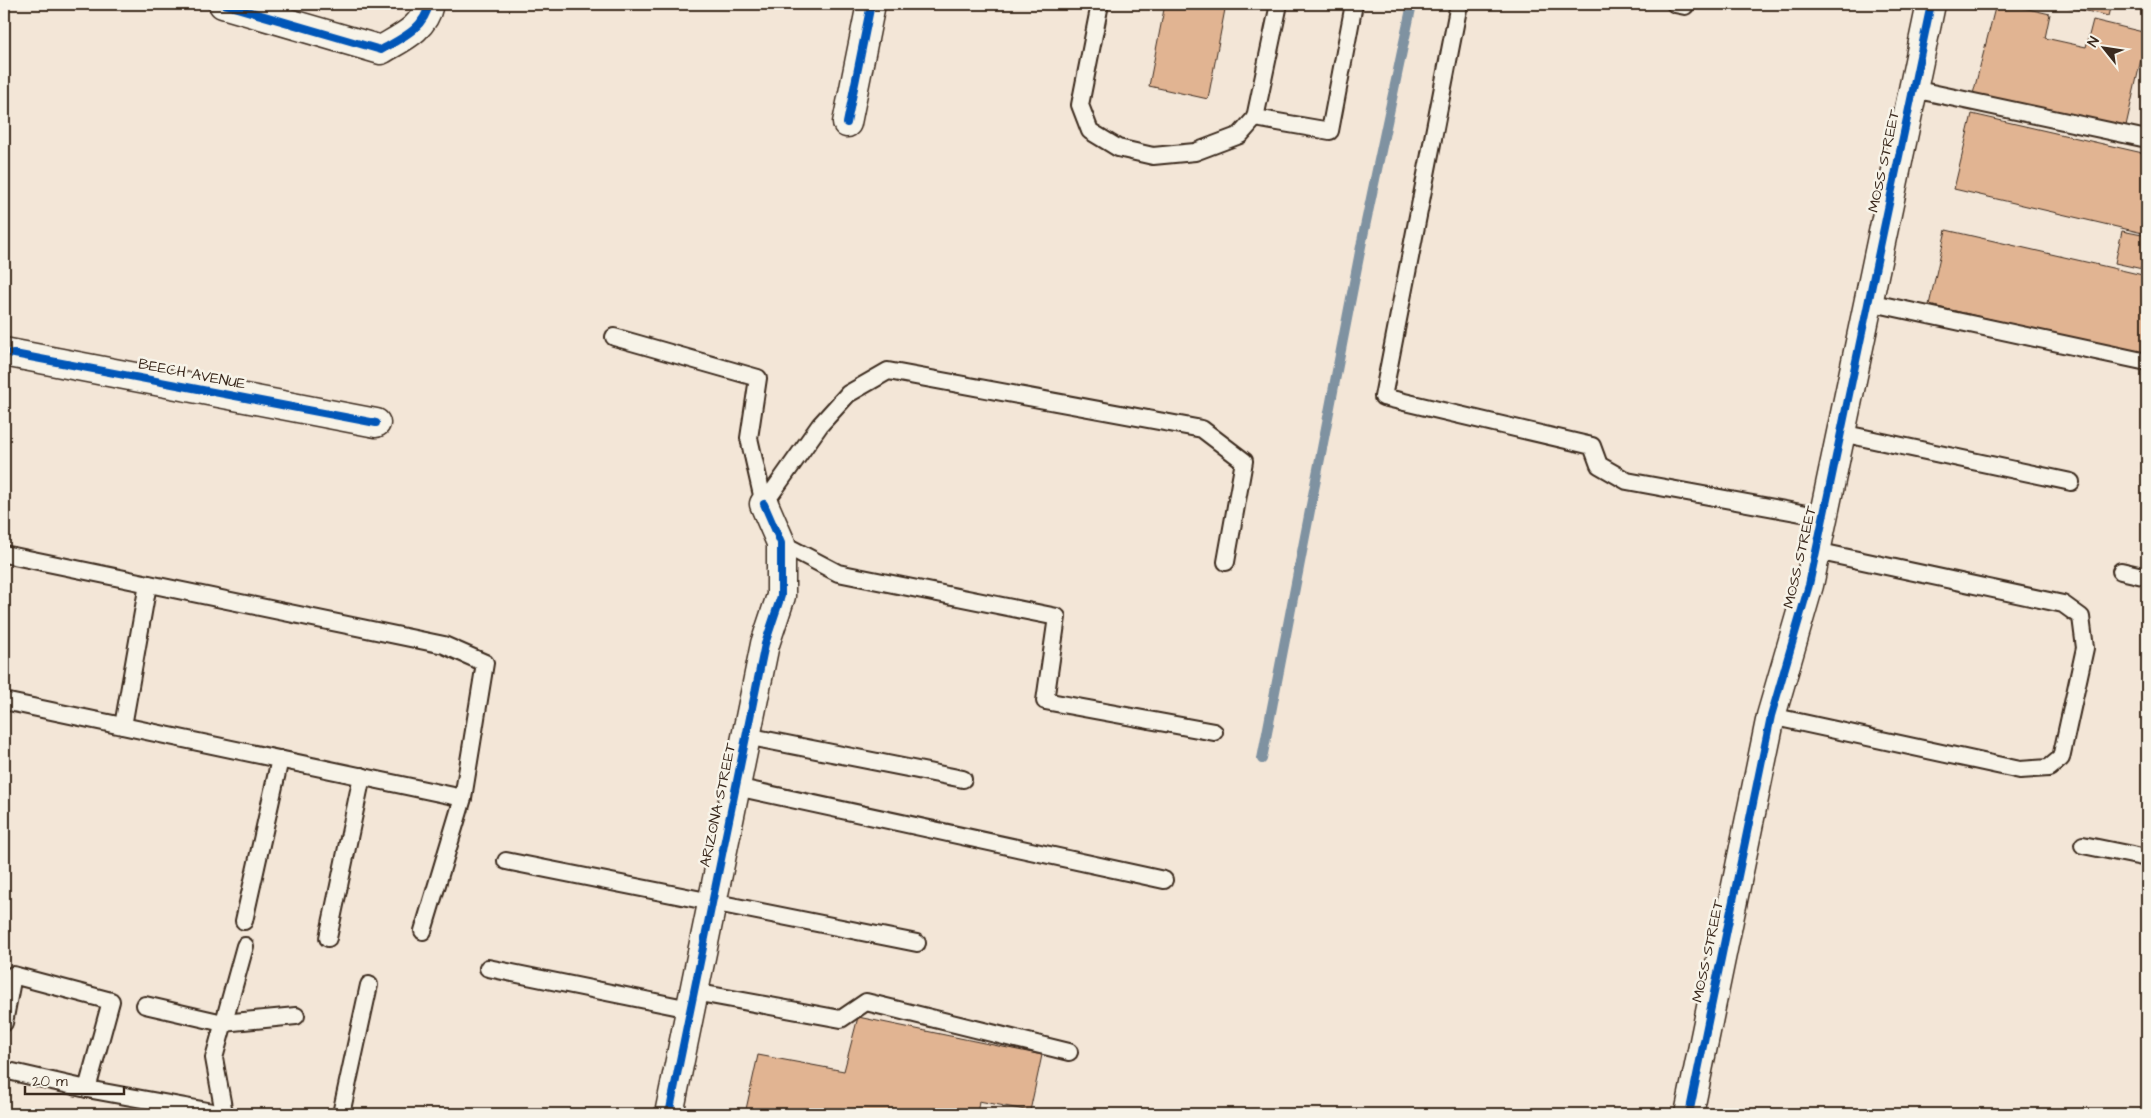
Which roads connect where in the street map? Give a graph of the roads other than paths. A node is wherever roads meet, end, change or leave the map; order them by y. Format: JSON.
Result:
{"nodes":[{"id":1,"x":222,"y":4,"type":"edge"},
{"id":2,"x":429,"y":4,"type":"edge"},
{"id":3,"x":872,"y":4,"type":"edge"},
{"id":4,"x":1100,"y":4,"type":"edge"},
{"id":5,"x":1279,"y":4,"type":"edge"},
{"id":6,"x":1354,"y":4,"type":"edge"},
{"id":7,"x":1460,"y":4,"type":"edge"},
{"id":8,"x":1931,"y":4,"type":"edge"},
{"id":9,"x":1913,"y":89,"type":"junction"},
{"id":10,"x":1255,"y":118,"type":"junction"},
{"id":11,"x":847,"y":123,"type":"dead end"},
{"id":12,"x":2147,"y":139,"type":"edge"},
{"id":13,"x":1868,"y":302,"type":"junction"},
{"id":14,"x":614,"y":338,"type":"dead end"},
{"id":15,"x":4,"y":352,"type":"edge"},
{"id":16,"x":2147,"y":362,"type":"edge"},
{"id":17,"x":376,"y":423,"type":"dead end"},
{"id":18,"x":1841,"y":433,"type":"junction"},
{"id":19,"x":2071,"y":482,"type":"dead end"},
{"id":20,"x":764,"y":504,"type":"junction"},
{"id":21,"x":1824,"y":517,"type":"junction"},
{"id":22,"x":781,"y":542,"type":"junction"},
{"id":23,"x":1816,"y":551,"type":"junction"},
{"id":24,"x":4,"y":554,"type":"edge"},
{"id":25,"x":1226,"y":562,"type":"dead end"},
{"id":26,"x":2121,"y":571,"type":"dead end"},
{"id":27,"x":2147,"y":577,"type":"edge"},
{"id":28,"x":148,"y":584,"type":"junction"},
{"id":29,"x":4,"y":701,"type":"edge"},
{"id":30,"x":1771,"y":716,"type":"junction"},
{"id":31,"x":123,"y":726,"type":"junction"},
{"id":32,"x":1214,"y":732,"type":"dead end"},
{"id":33,"x":746,"y":736,"type":"junction"},
{"id":34,"x":280,"y":759,"type":"junction"},
{"id":35,"x":362,"y":776,"type":"junction"},
{"id":36,"x":964,"y":779,"type":"dead end"},
{"id":37,"x":736,"y":787,"type":"junction"},
{"id":38,"x":463,"y":798,"type":"junction"},
{"id":39,"x":2083,"y":845,"type":"dead end"},
{"id":40,"x":2147,"y":858,"type":"edge"},
{"id":41,"x":506,"y":861,"type":"dead end"},
{"id":42,"x":1164,"y":880,"type":"dead end"},
{"id":43,"x":712,"y":903,"type":"junction"},
{"id":44,"x":244,"y":921,"type":"dead end"},
{"id":45,"x":423,"y":931,"type":"dead end"},
{"id":46,"x":328,"y":938,"type":"dead end"},
{"id":47,"x":917,"y":942,"type":"dead end"},
{"id":48,"x":244,"y":946,"type":"dead end"},
{"id":49,"x":488,"y":968,"type":"dead end"},
{"id":50,"x":369,"y":986,"type":"dead end"},
{"id":51,"x":692,"y":1000,"type":"junction"},
{"id":52,"x":145,"y":1005,"type":"dead end"},
{"id":53,"x":296,"y":1016,"type":"dead end"},
{"id":54,"x":4,"y":1023,"type":"edge"},
{"id":55,"x":223,"y":1023,"type":"junction"},
{"id":56,"x":1070,"y":1052,"type":"dead end"},
{"id":57,"x":4,"y":1070,"type":"edge"},
{"id":58,"x":88,"y":1088,"type":"junction"},
{"id":59,"x":224,"y":1114,"type":"edge"},
{"id":60,"x":341,"y":1114,"type":"edge"},
{"id":61,"x":669,"y":1114,"type":"edge"},
{"id":62,"x":1688,"y":1114,"type":"edge"}],
"edges":[{"from":1,"to":2,"type":"street"},
{"from":3,"to":11,"type":"street"},
{"from":4,"to":10,"type":"lane"},
{"from":5,"to":10,"type":"lane"},
{"from":6,"to":10,"type":"lane"},
{"from":7,"to":21,"type":"lane"},
{"from":8,"to":9,"type":"street","name":"MOSS STREET"},
{"from":9,"to":12,"type":"lane"},
{"from":9,"to":13,"type":"street","name":"MOSS STREET"},
{"from":13,"to":16,"type":"lane"},
{"from":13,"to":18,"type":"street","name":"MOSS STREET"},
{"from":14,"to":20,"type":"lane"},
{"from":15,"to":17,"type":"street","name":"BEECH AVENUE"},
{"from":18,"to":19,"type":"lane"},
{"from":18,"to":21,"type":"street","name":"MOSS STREET"},
{"from":20,"to":22,"type":"street","name":"ARIZONA STREET"},
{"from":20,"to":25,"type":"lane"},
{"from":21,"to":23,"type":"street","name":"MOSS STREET"},
{"from":22,"to":32,"type":"lane"},
{"from":22,"to":33,"type":"street","name":"ARIZONA STREET"},
{"from":23,"to":30,"type":"street","name":"MOSS STREET"},
{"from":23,"to":30,"type":"lane"},
{"from":24,"to":28,"type":"lane"},
{"from":26,"to":27,"type":"lane"},
{"from":28,"to":31,"type":"lane"},
{"from":28,"to":38,"type":"lane"},
{"from":29,"to":31,"type":"lane"},
{"from":30,"to":62,"type":"street","name":"MOSS STREET"},
{"from":31,"to":34,"type":"lane"},
{"from":33,"to":36,"type":"lane"},
{"from":33,"to":37,"type":"street","name":"ARIZONA STREET"},
{"from":34,"to":35,"type":"lane"},
{"from":34,"to":44,"type":"lane"},
{"from":35,"to":38,"type":"lane"},
{"from":35,"to":46,"type":"lane"},
{"from":37,"to":42,"type":"lane"},
{"from":37,"to":43,"type":"street","name":"ARIZONA STREET"},
{"from":38,"to":45,"type":"lane"},
{"from":39,"to":40,"type":"lane"},
{"from":41,"to":43,"type":"lane"},
{"from":43,"to":47,"type":"lane"},
{"from":43,"to":51,"type":"street","name":"ARIZONA STREET"},
{"from":48,"to":55,"type":"lane"},
{"from":49,"to":51,"type":"lane"},
{"from":50,"to":60,"type":"lane"},
{"from":51,"to":56,"type":"lane"},
{"from":51,"to":61,"type":"street","name":"ARIZONA STREET"},
{"from":52,"to":55,"type":"lane"},
{"from":53,"to":55,"type":"lane"},
{"from":54,"to":58,"type":"lane"},
{"from":55,"to":59,"type":"lane"},
{"from":57,"to":58,"type":"lane"},
{"from":58,"to":59,"type":"lane"}]}
